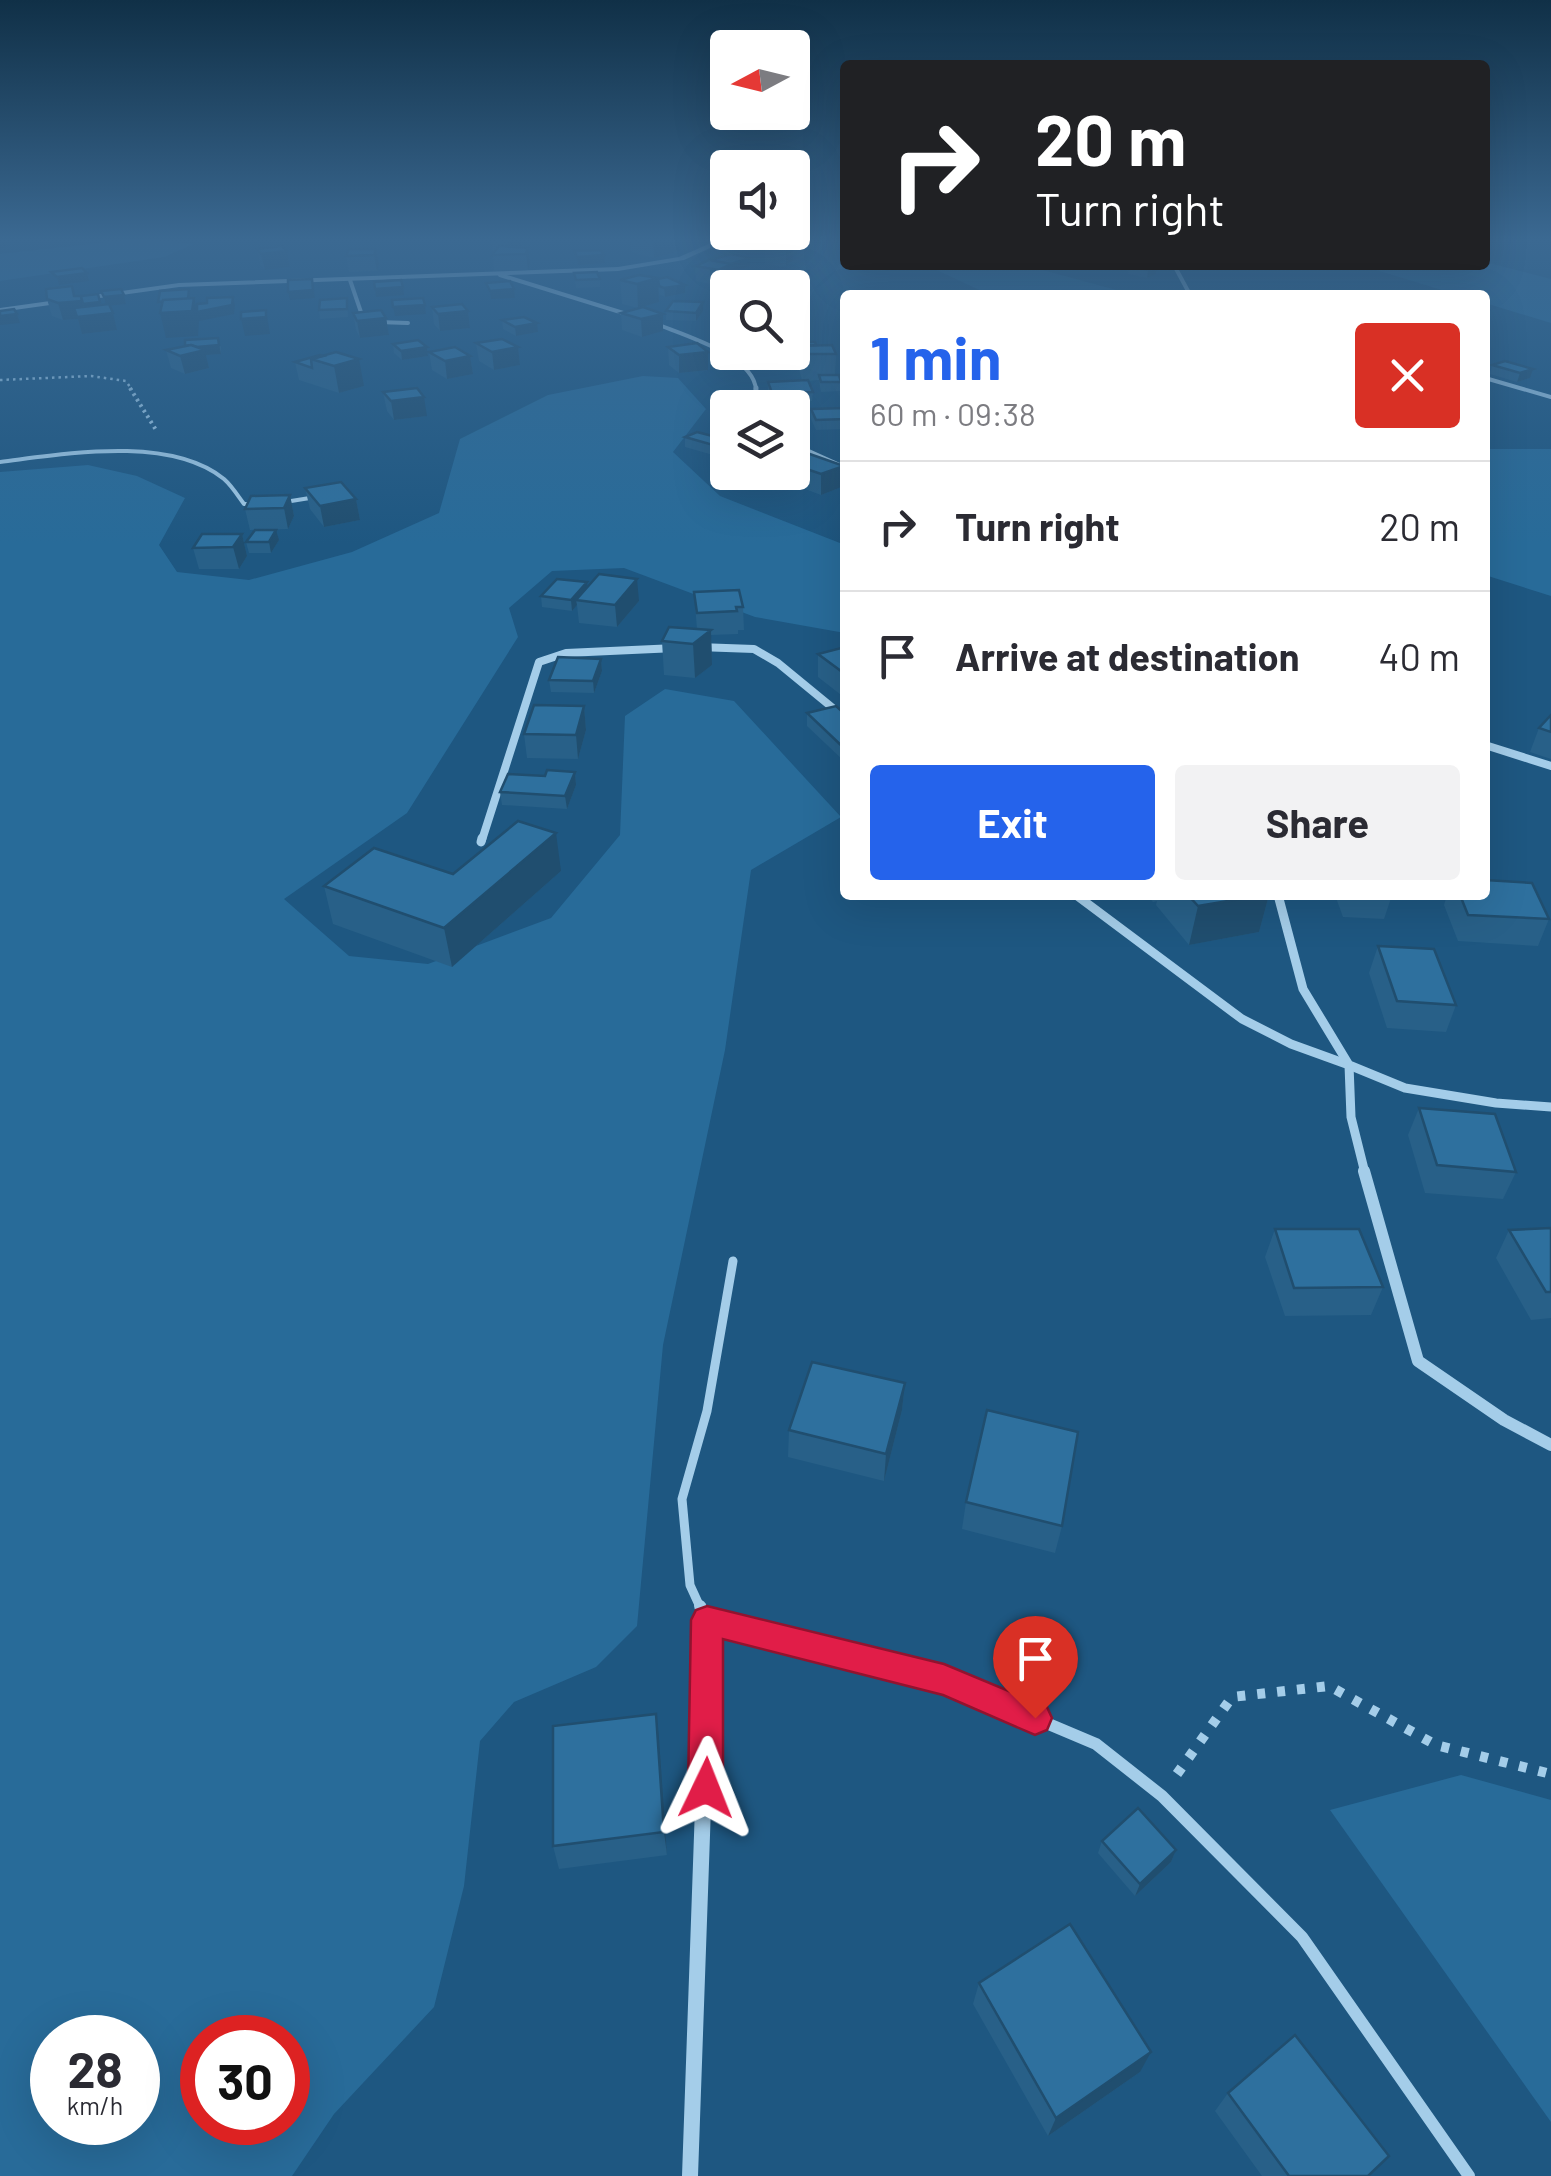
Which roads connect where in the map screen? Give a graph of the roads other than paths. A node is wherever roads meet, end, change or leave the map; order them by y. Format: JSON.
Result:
{"nodes":[{"id":1,"x":694,"y":341,"type":"edge"},
{"id":2,"x":1490,"y":379,"type":"edge"},
{"id":3,"x":756,"y":390,"type":"edge"},
{"id":4,"x":1551,"y":397,"type":"edge"},
{"id":5,"x":810,"y":452,"type":"edge"},
{"id":6,"x":0,"y":462,"type":"edge"},
{"id":7,"x":840,"y":466,"type":"edge"},
{"id":8,"x":322,"y":496,"type":"edge"},
{"id":9,"x":278,"y":503,"type":"edge"},
{"id":10,"x":261,"y":504,"type":"edge"},
{"id":11,"x":840,"y":714,"type":"edge"},
{"id":12,"x":1490,"y":747,"type":"edge"},
{"id":13,"x":1551,"y":766,"type":"edge"},
{"id":14,"x":481,"y":842,"type":"dead end"},
{"id":15,"x":1083,"y":900,"type":"edge"},
{"id":16,"x":1279,"y":900,"type":"edge"},
{"id":17,"x":1349,"y":1065,"type":"junction"},
{"id":18,"x":1551,"y":1107,"type":"edge"},
{"id":19,"x":733,"y":1261,"type":"dead end"},
{"id":20,"x":1551,"y":1445,"type":"edge"},
{"id":21,"x":707,"y":1620,"type":"junction"},
{"id":22,"x":708,"y":1664,"type":"joint"},
{"id":23,"x":690,"y":2176,"type":"edge"},
{"id":24,"x":1468,"y":2176,"type":"edge"}],
"edges":[{"from":1,"to":3,"type":"street"},
{"from":2,"to":4,"type":"lane"},
{"from":5,"to":7,"type":"street"},
{"from":6,"to":10,"type":"lane"},
{"from":8,"to":9,"type":"lane"},
{"from":11,"to":14,"type":"street"},
{"from":12,"to":13,"type":"street"},
{"from":15,"to":17,"type":"street"},
{"from":16,"to":17,"type":"street"},
{"from":17,"to":18,"type":"street"},
{"from":17,"to":20,"type":"street"},
{"from":19,"to":21,"type":"lane"},
{"from":21,"to":22,"type":"lane"},
{"from":21,"to":24,"type":"lane"},
{"from":22,"to":23,"type":"street"}]}
